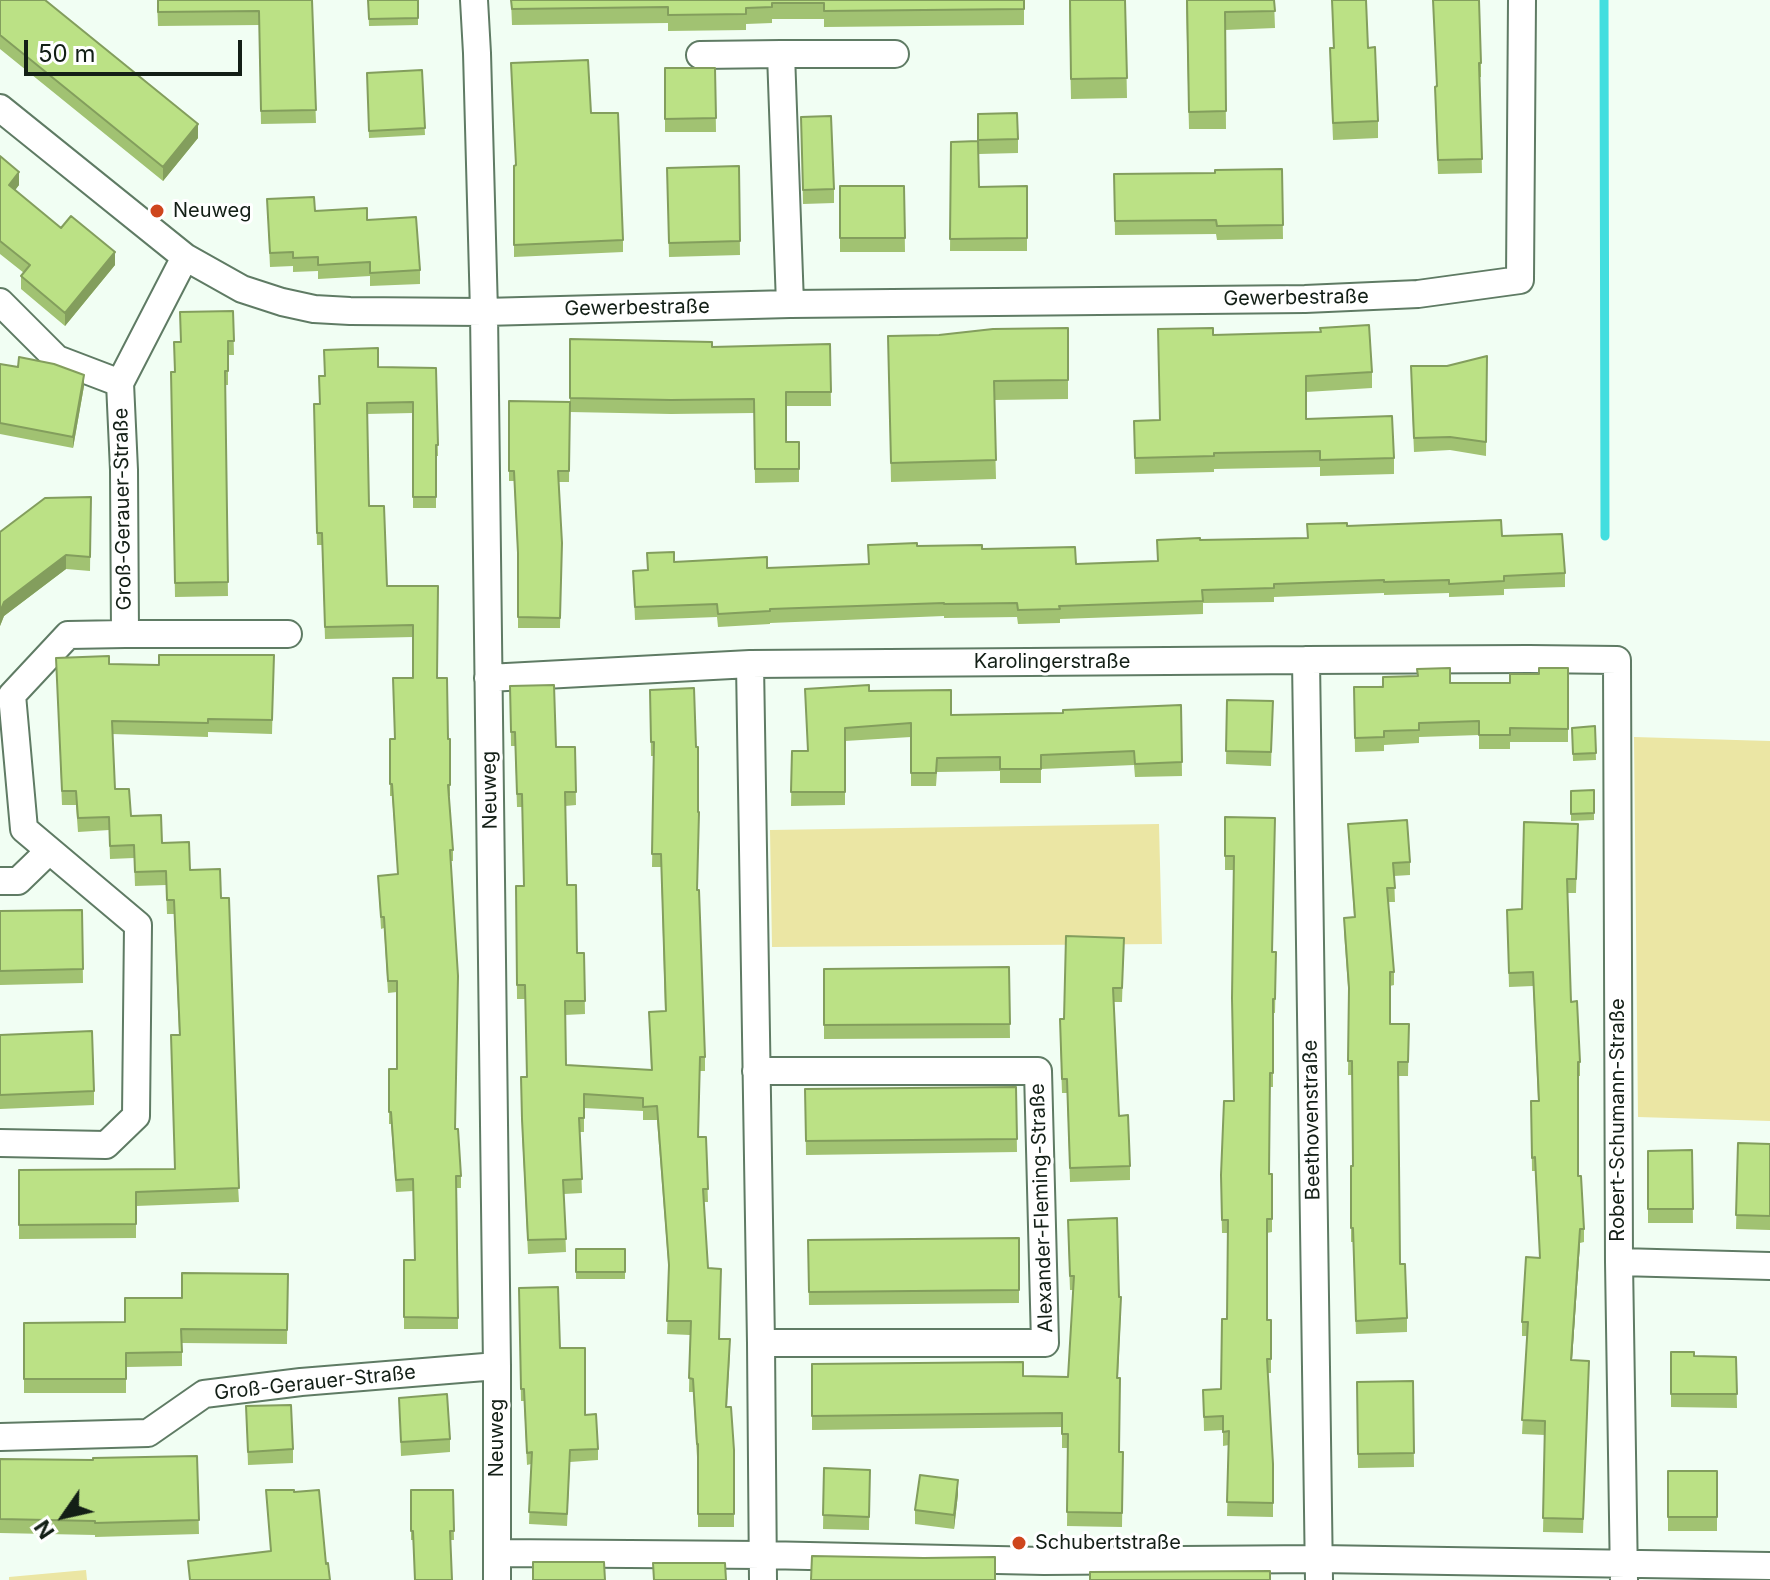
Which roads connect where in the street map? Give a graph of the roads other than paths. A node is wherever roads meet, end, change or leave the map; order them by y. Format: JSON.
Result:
{"nodes":[{"id":1,"x":474,"y":0,"type":"edge"},
{"id":2,"x":1522,"y":0,"type":"edge"},
{"id":3,"x":781,"y":54,"type":"junction"},
{"id":4,"x":895,"y":54,"type":"dead end"},
{"id":5,"x":700,"y":55,"type":"dead end"},
{"id":6,"x":0,"y":108,"type":"edge"},
{"id":7,"x":185,"y":257,"type":"junction"},
{"id":8,"x":0,"y":302,"type":"edge"},
{"id":9,"x":790,"y":304,"type":"junction"},
{"id":10,"x":484,"y":312,"type":"junction"},
{"id":11,"x":120,"y":383,"type":"junction"},
{"id":12,"x":125,"y":634,"type":"junction"},
{"id":13,"x":288,"y":634,"type":"dead end"},
{"id":14,"x":1306,"y":660,"type":"junction"},
{"id":15,"x":1617,"y":660,"type":"joint"},
{"id":16,"x":750,"y":664,"type":"junction"},
{"id":17,"x":488,"y":678,"type":"junction"},
{"id":18,"x":49,"y":851,"type":"junction"},
{"id":19,"x":0,"y":881,"type":"edge"},
{"id":20,"x":756,"y":1071,"type":"junction"},
{"id":21,"x":0,"y":1143,"type":"edge"},
{"id":22,"x":1619,"y":1262,"type":"junction"},
{"id":23,"x":1770,"y":1266,"type":"edge"},
{"id":24,"x":761,"y":1343,"type":"junction"},
{"id":25,"x":497,"y":1366,"type":"junction"},
{"id":26,"x":0,"y":1437,"type":"edge"},
{"id":27,"x":497,"y":1553,"type":"junction"},
{"id":28,"x":1770,"y":1566,"type":"edge"},
{"id":29,"x":762,"y":1568,"type":"edge"},
{"id":30,"x":1319,"y":1569,"type":"edge"},
{"id":31,"x":1044,"y":1570,"type":"edge"},
{"id":32,"x":1624,"y":1572,"type":"edge"},
{"id":33,"x":497,"y":1580,"type":"edge"}],
"edges":[{"from":1,"to":10,"type":"street","name":"Neuweg"},
{"from":2,"to":9,"type":"street","name":"Gewerbestraße"},
{"from":3,"to":4,"type":"street"},
{"from":3,"to":5,"type":"street"},
{"from":3,"to":9,"type":"street"},
{"from":6,"to":7,"type":"street","name":"Gewerbestraße"},
{"from":7,"to":10,"type":"street","name":"Gewerbestraße"},
{"from":7,"to":11,"type":"street","name":"Groß-Gerauer-Straße"},
{"from":8,"to":11,"type":"street","name":"Groß-Gerauer-Straße"},
{"from":9,"to":10,"type":"street","name":"Gewerbestraße"},
{"from":10,"to":17,"type":"street","name":"Neuweg"},
{"from":11,"to":12,"type":"street","name":"Groß-Gerauer-Straße"},
{"from":12,"to":13,"type":"street","name":"Groß-Gerauer-Straße"},
{"from":12,"to":18,"type":"street","name":"Groß-Gerauer-Straße"},
{"from":14,"to":15,"type":"street","name":"Karolingerstraße"},
{"from":14,"to":16,"type":"street","name":"Karolingerstraße"},
{"from":14,"to":30,"type":"street","name":"Beethovenstraße"},
{"from":15,"to":22,"type":"street","name":"Robert-Schumann-Straße"},
{"from":16,"to":17,"type":"street","name":"Karolingerstraße"},
{"from":16,"to":20,"type":"street"},
{"from":17,"to":25,"type":"street","name":"Neuweg"},
{"from":18,"to":19,"type":"street"},
{"from":18,"to":21,"type":"street","name":"Groß-Gerauer-Straße"},
{"from":20,"to":24,"type":"street"},
{"from":20,"to":24,"type":"street","name":"Alexander-Fleming-Straße"},
{"from":22,"to":23,"type":"street"},
{"from":22,"to":32,"type":"street","name":"Robert-Schumann-Straße"},
{"from":24,"to":29,"type":"street"},
{"from":25,"to":26,"type":"street","name":"Groß-Gerauer-Straße"},
{"from":25,"to":27,"type":"street","name":"Neuweg"},
{"from":27,"to":29,"type":"street"},
{"from":27,"to":33,"type":"street","name":"Neuweg"},
{"from":28,"to":32,"type":"street"},
{"from":29,"to":31,"type":"street"},
{"from":30,"to":31,"type":"street"},
{"from":30,"to":32,"type":"street"}]}
